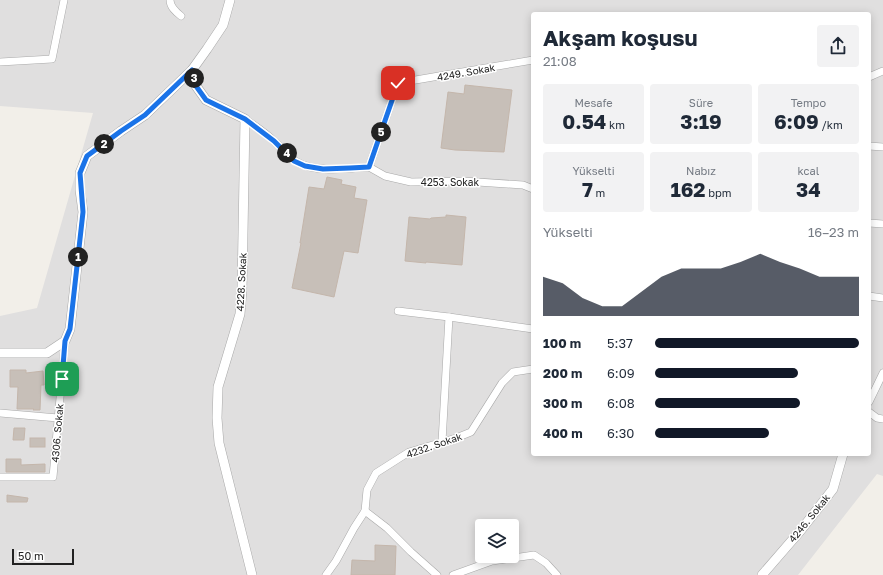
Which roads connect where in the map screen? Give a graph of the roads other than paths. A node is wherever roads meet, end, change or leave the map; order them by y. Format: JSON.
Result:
{"nodes":[{"id":1,"x":64,"y":0,"type":"edge"},
{"id":2,"x":170,"y":0,"type":"edge"},
{"id":3,"x":230,"y":0,"type":"edge"},
{"id":4,"x":181,"y":16,"type":"dead end"},
{"id":5,"x":531,"y":60,"type":"edge"},
{"id":6,"x":0,"y":62,"type":"edge"},
{"id":7,"x":192,"y":70,"type":"junction"},
{"id":8,"x":883,"y":71,"type":"edge"},
{"id":9,"x":871,"y":76,"type":"edge"},
{"id":10,"x":245,"y":119,"type":"junction"},
{"id":11,"x":871,"y":146,"type":"edge"},
{"id":12,"x":883,"y":147,"type":"edge"},
{"id":13,"x":369,"y":167,"type":"junction"},
{"id":14,"x":531,"y":188,"type":"edge"},
{"id":15,"x":871,"y":223,"type":"edge"},
{"id":16,"x":883,"y":224,"type":"edge"},
{"id":17,"x":871,"y":296,"type":"edge"},
{"id":18,"x":883,"y":298,"type":"edge"},
{"id":19,"x":398,"y":311,"type":"dead end"},
{"id":20,"x":449,"y":317,"type":"junction"},
{"id":21,"x":531,"y":329,"type":"edge"},
{"id":22,"x":65,"y":341,"type":"junction"},
{"id":23,"x":0,"y":354,"type":"edge"},
{"id":24,"x":531,"y":369,"type":"edge"},
{"id":25,"x":883,"y":373,"type":"edge"},
{"id":26,"x":871,"y":398,"type":"edge"},
{"id":27,"x":0,"y":413,"type":"edge"},
{"id":28,"x":871,"y":414,"type":"edge"},
{"id":29,"x":58,"y":418,"type":"junction"},
{"id":30,"x":883,"y":419,"type":"edge"},
{"id":31,"x":442,"y":442,"type":"junction"},
{"id":32,"x":843,"y":456,"type":"edge"},
{"id":33,"x":0,"y":477,"type":"edge"},
{"id":34,"x":365,"y":511,"type":"junction"},
{"id":35,"x":252,"y":575,"type":"edge"},
{"id":36,"x":326,"y":575,"type":"edge"},
{"id":37,"x":437,"y":575,"type":"edge"},
{"id":38,"x":453,"y":575,"type":"edge"},
{"id":39,"x":557,"y":575,"type":"edge"},
{"id":40,"x":762,"y":575,"type":"edge"}],
"edges":[{"from":1,"to":6,"type":"street"},
{"from":2,"to":4,"type":"street"},
{"from":3,"to":7,"type":"street"},
{"from":5,"to":13,"type":"street","name":"4249. Sokak"},
{"from":7,"to":10,"type":"street"},
{"from":7,"to":22,"type":"street"},
{"from":8,"to":9,"type":"street"},
{"from":10,"to":13,"type":"street"},
{"from":10,"to":35,"type":"street","name":"4228. Sokak"},
{"from":11,"to":12,"type":"street"},
{"from":13,"to":14,"type":"street","name":"4253. Sokak"},
{"from":15,"to":16,"type":"street"},
{"from":17,"to":18,"type":"street"},
{"from":19,"to":20,"type":"street"},
{"from":20,"to":21,"type":"street"},
{"from":20,"to":31,"type":"street"},
{"from":22,"to":23,"type":"street"},
{"from":22,"to":29,"type":"street","name":"4306. Sokak"},
{"from":24,"to":31,"type":"street","name":"4232. Sokak"},
{"from":25,"to":26,"type":"street"},
{"from":27,"to":29,"type":"street"},
{"from":28,"to":30,"type":"street"},
{"from":29,"to":33,"type":"street","name":"4306. Sokak"},
{"from":31,"to":34,"type":"street","name":"4232. Sokak"},
{"from":32,"to":40,"type":"street","name":"4246. Sokak"},
{"from":34,"to":36,"type":"street","name":"4232. Sokak"},
{"from":34,"to":37,"type":"street"},
{"from":38,"to":39,"type":"street"}]}
